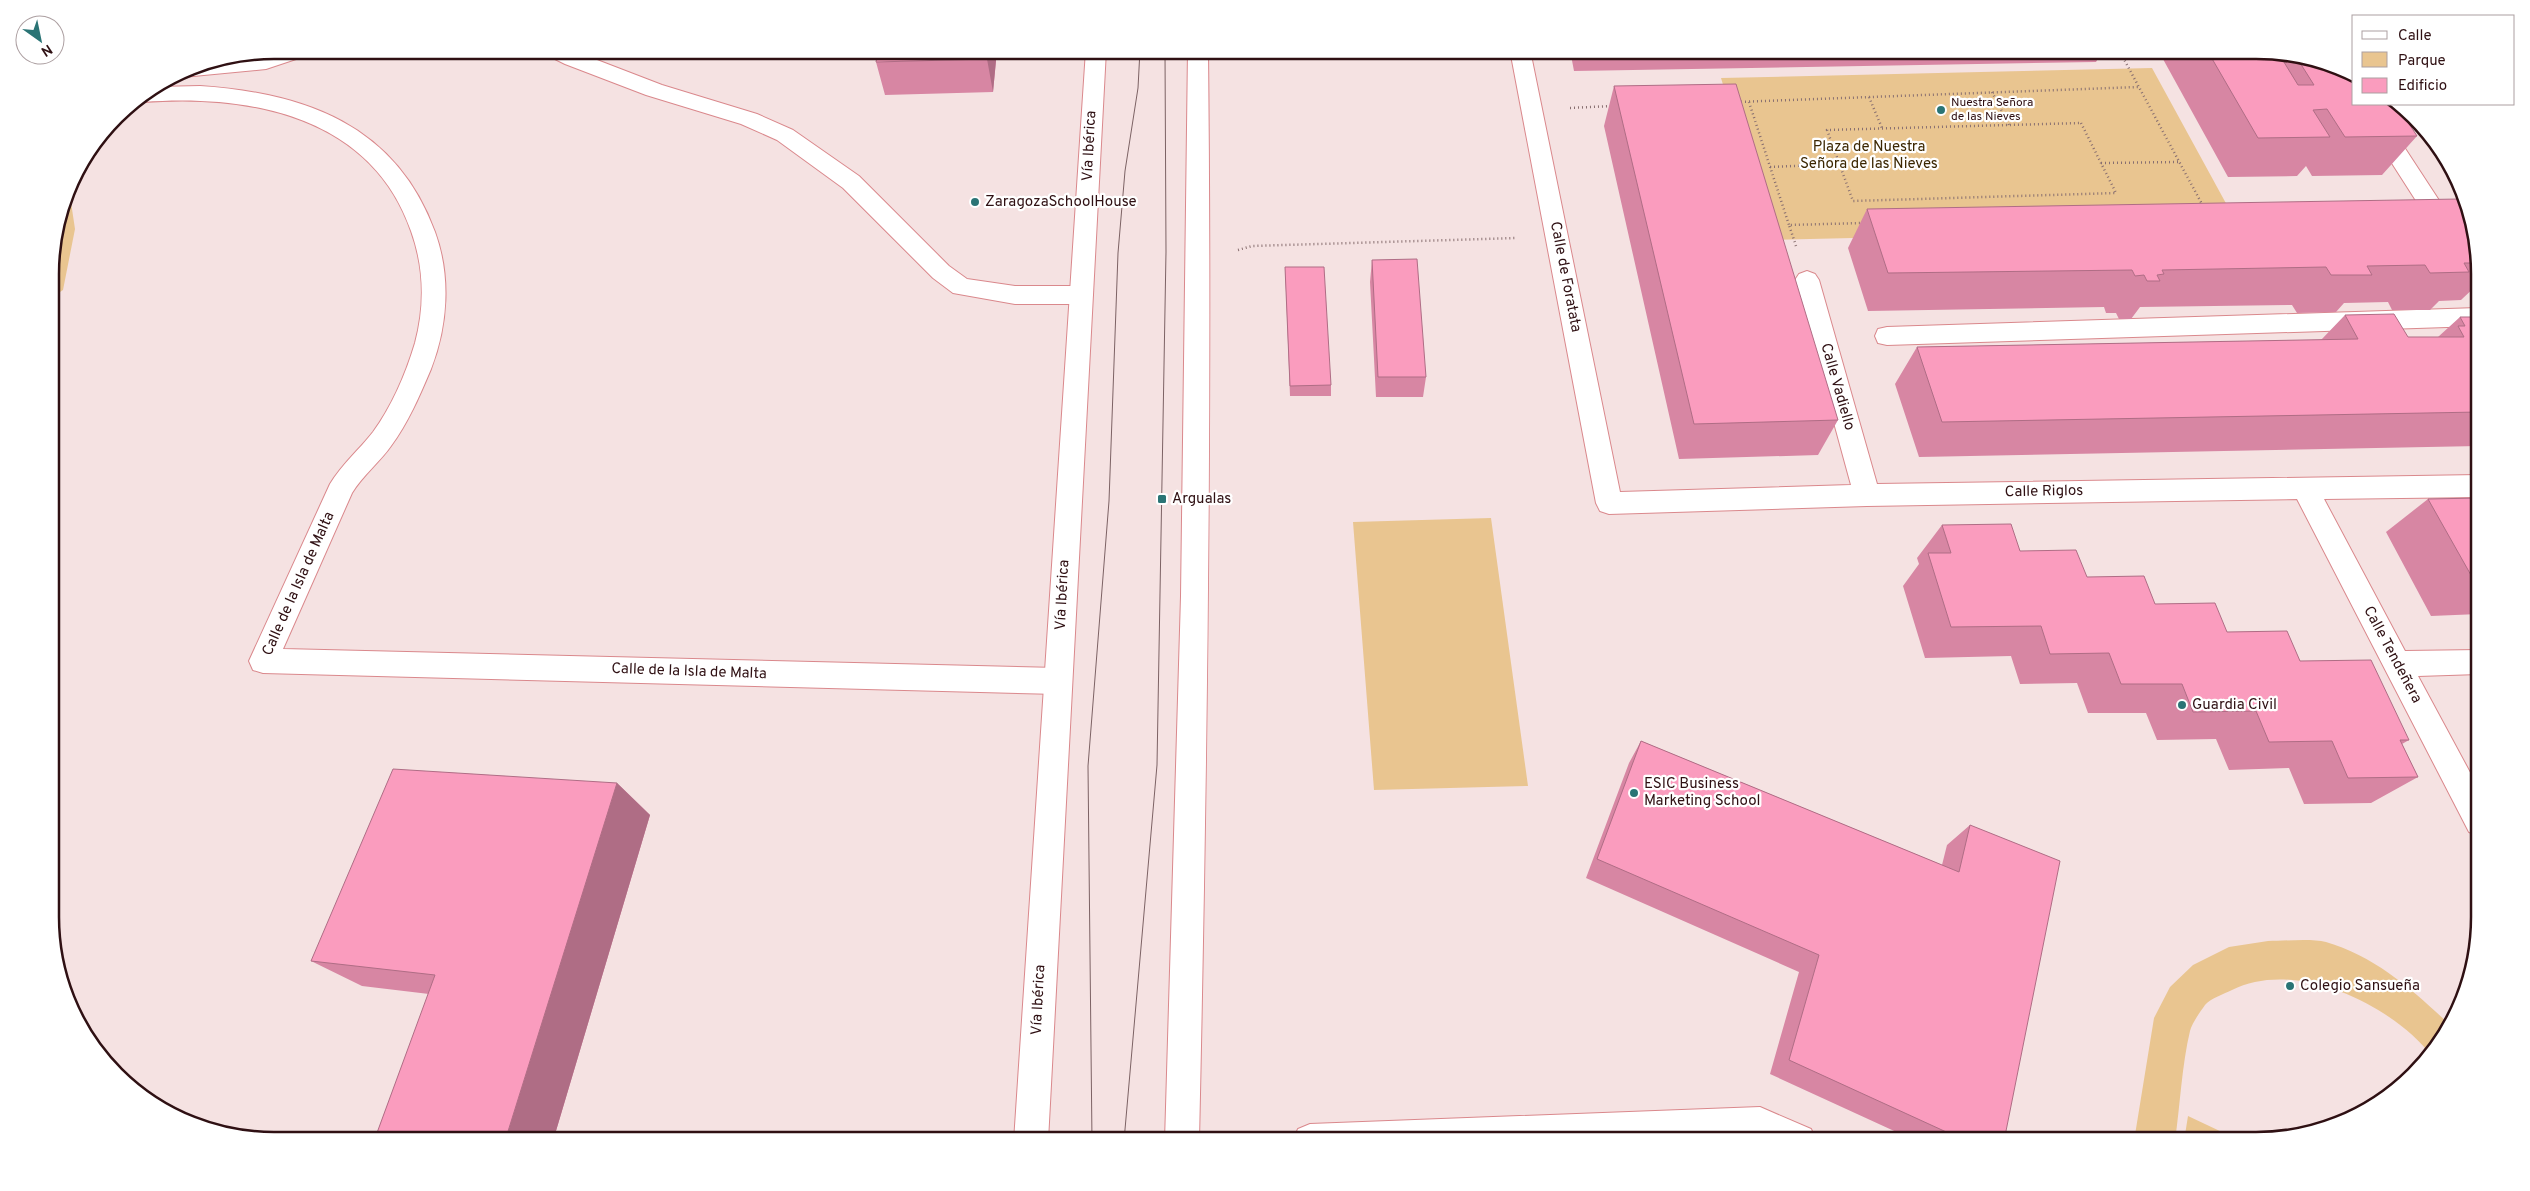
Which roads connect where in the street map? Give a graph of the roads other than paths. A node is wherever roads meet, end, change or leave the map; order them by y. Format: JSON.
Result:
{"nodes":[{"id":1,"x":275,"y":59,"type":"edge"},
{"id":2,"x":572,"y":59,"type":"edge"},
{"id":3,"x":1095,"y":59,"type":"edge"},
{"id":4,"x":1198,"y":59,"type":"edge"},
{"id":5,"x":1522,"y":59,"type":"edge"},
{"id":6,"x":266,"y":62,"type":"junction"},
{"id":7,"x":215,"y":67,"type":"edge"},
{"id":8,"x":222,"y":94,"type":"junction"},
{"id":9,"x":154,"y":95,"type":"edge"},
{"id":10,"x":2366,"y":105,"type":"edge"},
{"id":11,"x":2471,"y":268,"type":"edge"},
{"id":12,"x":1807,"y":280,"type":"dead end"},
{"id":13,"x":1081,"y":295,"type":"junction"},
{"id":14,"x":2471,"y":317,"type":"edge"},
{"id":15,"x":1887,"y":336,"type":"dead end"},
{"id":16,"x":2471,"y":486,"type":"edge"},
{"id":17,"x":2305,"y":488,"type":"junction"},
{"id":18,"x":1867,"y":495,"type":"junction"},
{"id":19,"x":1609,"y":503,"type":"joint"},
{"id":20,"x":2471,"y":662,"type":"edge"},
{"id":21,"x":2397,"y":664,"type":"junction"},
{"id":22,"x":1058,"y":681,"type":"junction"},
{"id":23,"x":2471,"y":805,"type":"edge"},
{"id":24,"x":1032,"y":1132,"type":"edge"},
{"id":25,"x":1182,"y":1132,"type":"edge"},
{"id":26,"x":1548,"y":1132,"type":"edge"},
{"id":27,"x":1778,"y":1132,"type":"edge"}],
"edges":[{"from":1,"to":6,"type":"main road"},
{"from":2,"to":13,"type":"main road"},
{"from":3,"to":13,"type":"main road","name":"Vía Ibérica"},
{"from":4,"to":25,"type":"main road"},
{"from":5,"to":19,"type":"main road","name":"Calle de Foratata"},
{"from":6,"to":7,"type":"main road"},
{"from":6,"to":8,"type":"main road"},
{"from":8,"to":9,"type":"main road","name":"Calle de la Isla de Malta"},
{"from":8,"to":22,"type":"main road","name":"Calle de la Isla de Malta"},
{"from":10,"to":11,"type":"main road"},
{"from":12,"to":18,"type":"main road","name":"Calle Vadiello"},
{"from":13,"to":22,"type":"main road","name":"Vía Ibérica"},
{"from":14,"to":15,"type":"main road"},
{"from":16,"to":17,"type":"main road","name":"Calle Riglos"},
{"from":17,"to":18,"type":"main road","name":"Calle Riglos"},
{"from":17,"to":21,"type":"main road","name":"Calle Tendeñera"},
{"from":18,"to":19,"type":"main road","name":"Calle Riglos"},
{"from":20,"to":21,"type":"main road"},
{"from":21,"to":23,"type":"main road","name":"Calle Tendeñera"},
{"from":22,"to":24,"type":"main road","name":"Vía Ibérica"},
{"from":26,"to":27,"type":"main road"}]}
